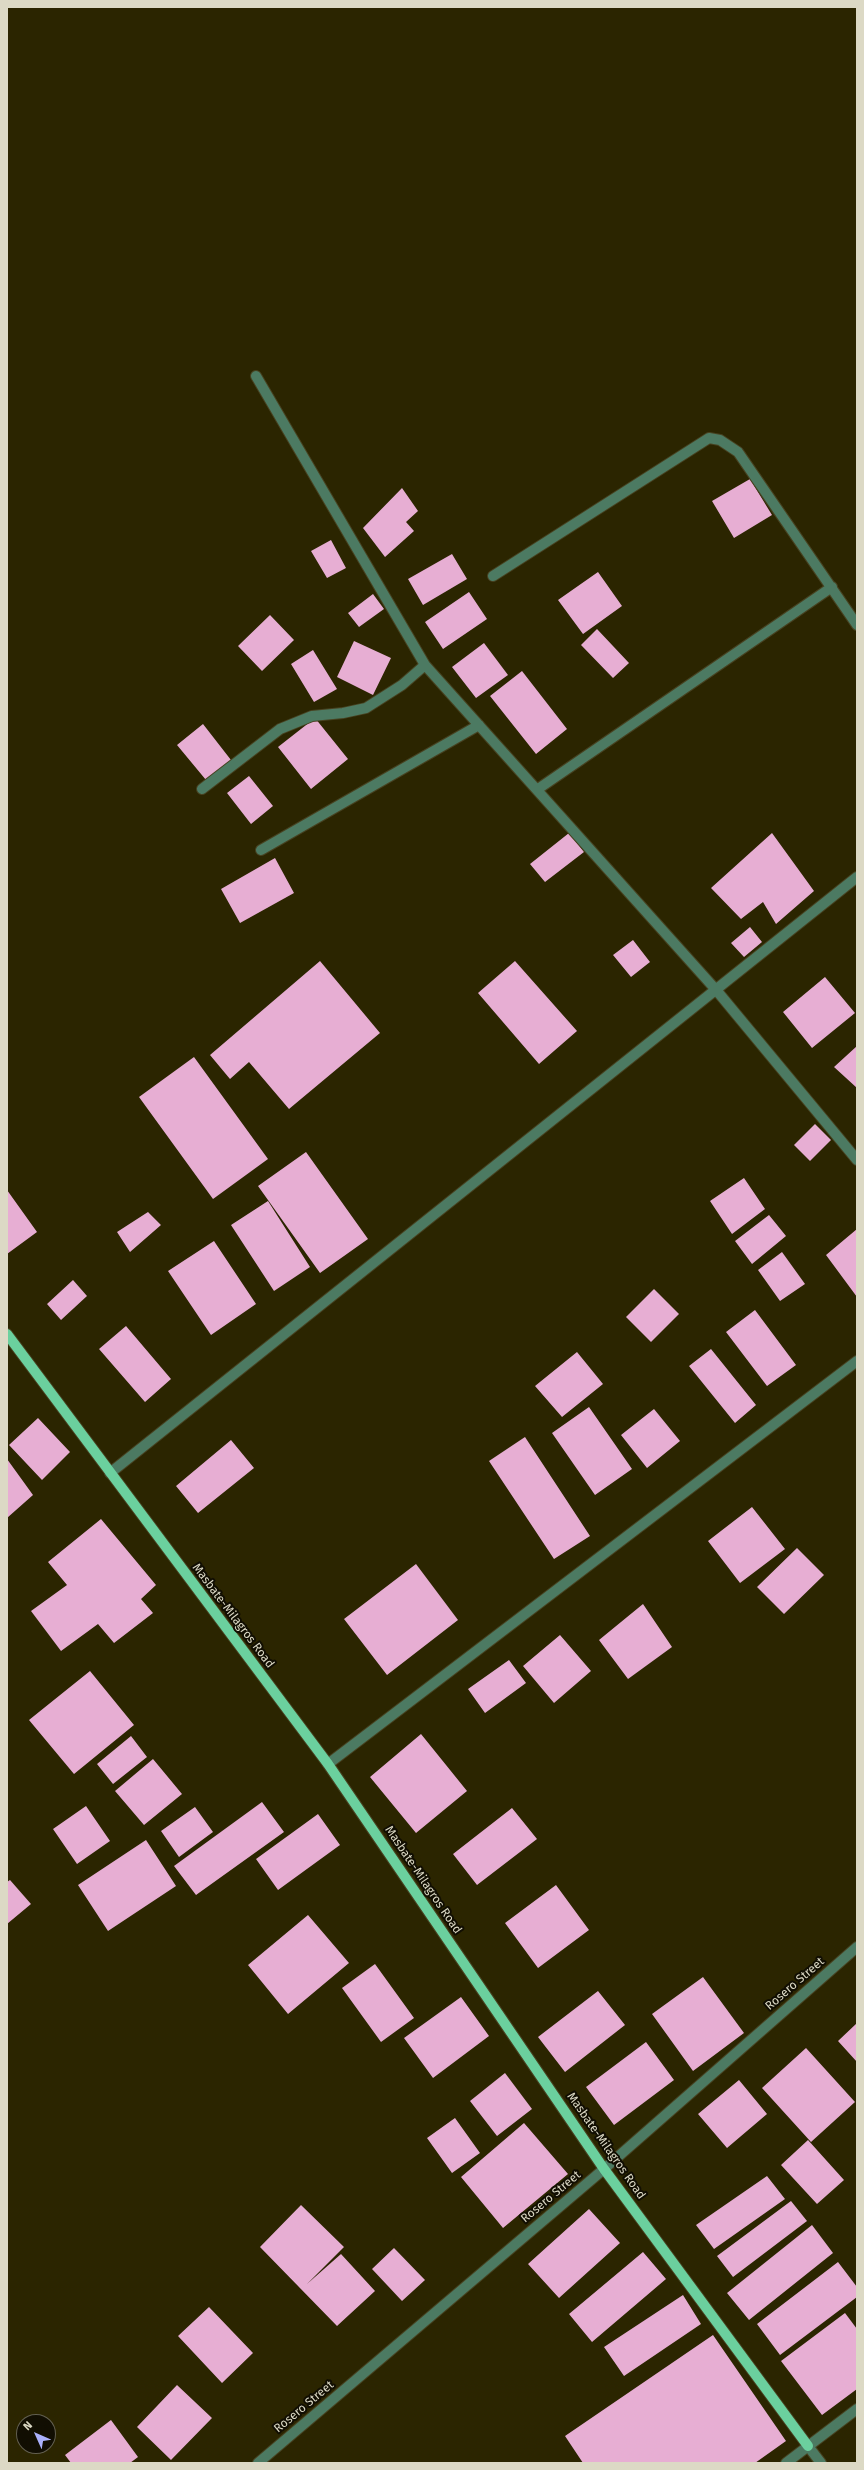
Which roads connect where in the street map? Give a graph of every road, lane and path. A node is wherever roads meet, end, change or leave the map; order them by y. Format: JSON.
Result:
{"nodes":[{"id":1,"x":256,"y":376,"type":"dead end"},
{"id":2,"x":493,"y":576,"type":"dead end"},
{"id":3,"x":832,"y":587,"type":"junction"},
{"id":4,"x":857,"y":625,"type":"edge"},
{"id":5,"x":425,"y":665,"type":"junction"},
{"id":6,"x":479,"y":725,"type":"junction"},
{"id":7,"x":202,"y":789,"type":"dead end"},
{"id":8,"x":538,"y":789,"type":"junction"},
{"id":9,"x":261,"y":850,"type":"dead end"},
{"id":10,"x":857,"y":877,"type":"edge"},
{"id":11,"x":717,"y":991,"type":"junction"},
{"id":12,"x":857,"y":1160,"type":"edge"},
{"id":13,"x":7,"y":1334,"type":"edge"},
{"id":14,"x":857,"y":1361,"type":"edge"},
{"id":15,"x":110,"y":1473,"type":"junction"},
{"id":16,"x":328,"y":1764,"type":"junction"},
{"id":17,"x":857,"y":1947,"type":"edge"},
{"id":18,"x":604,"y":2168,"type":"junction"},
{"id":19,"x":857,"y":2410,"type":"edge"},
{"id":20,"x":808,"y":2446,"type":"junction"},
{"id":21,"x":258,"y":2463,"type":"edge"},
{"id":22,"x":786,"y":2463,"type":"edge"},
{"id":23,"x":821,"y":2463,"type":"edge"}],
"edges":[{"from":1,"to":5,"type":"street"},
{"from":2,"to":3,"type":"street"},
{"from":3,"to":4,"type":"street"},
{"from":3,"to":8,"type":"street"},
{"from":5,"to":6,"type":"street"},
{"from":5,"to":7,"type":"street"},
{"from":6,"to":8,"type":"street"},
{"from":6,"to":9,"type":"street"},
{"from":8,"to":11,"type":"street"},
{"from":10,"to":11,"type":"street"},
{"from":11,"to":12,"type":"street"},
{"from":11,"to":15,"type":"street"},
{"from":13,"to":15,"type":"main road","name":"Masbate-Milagros Road"},
{"from":14,"to":16,"type":"street"},
{"from":15,"to":16,"type":"main road","name":"Masbate-Milagros Road"},
{"from":16,"to":18,"type":"main road","name":"Masbate-Milagros Road"},
{"from":17,"to":18,"type":"street","name":"Rosero Street"},
{"from":18,"to":20,"type":"main road","name":"Masbate-Milagros Road"},
{"from":18,"to":21,"type":"street","name":"Rosero Street"},
{"from":19,"to":20,"type":"street"},
{"from":20,"to":22,"type":"street"},
{"from":20,"to":23,"type":"street"}]}
